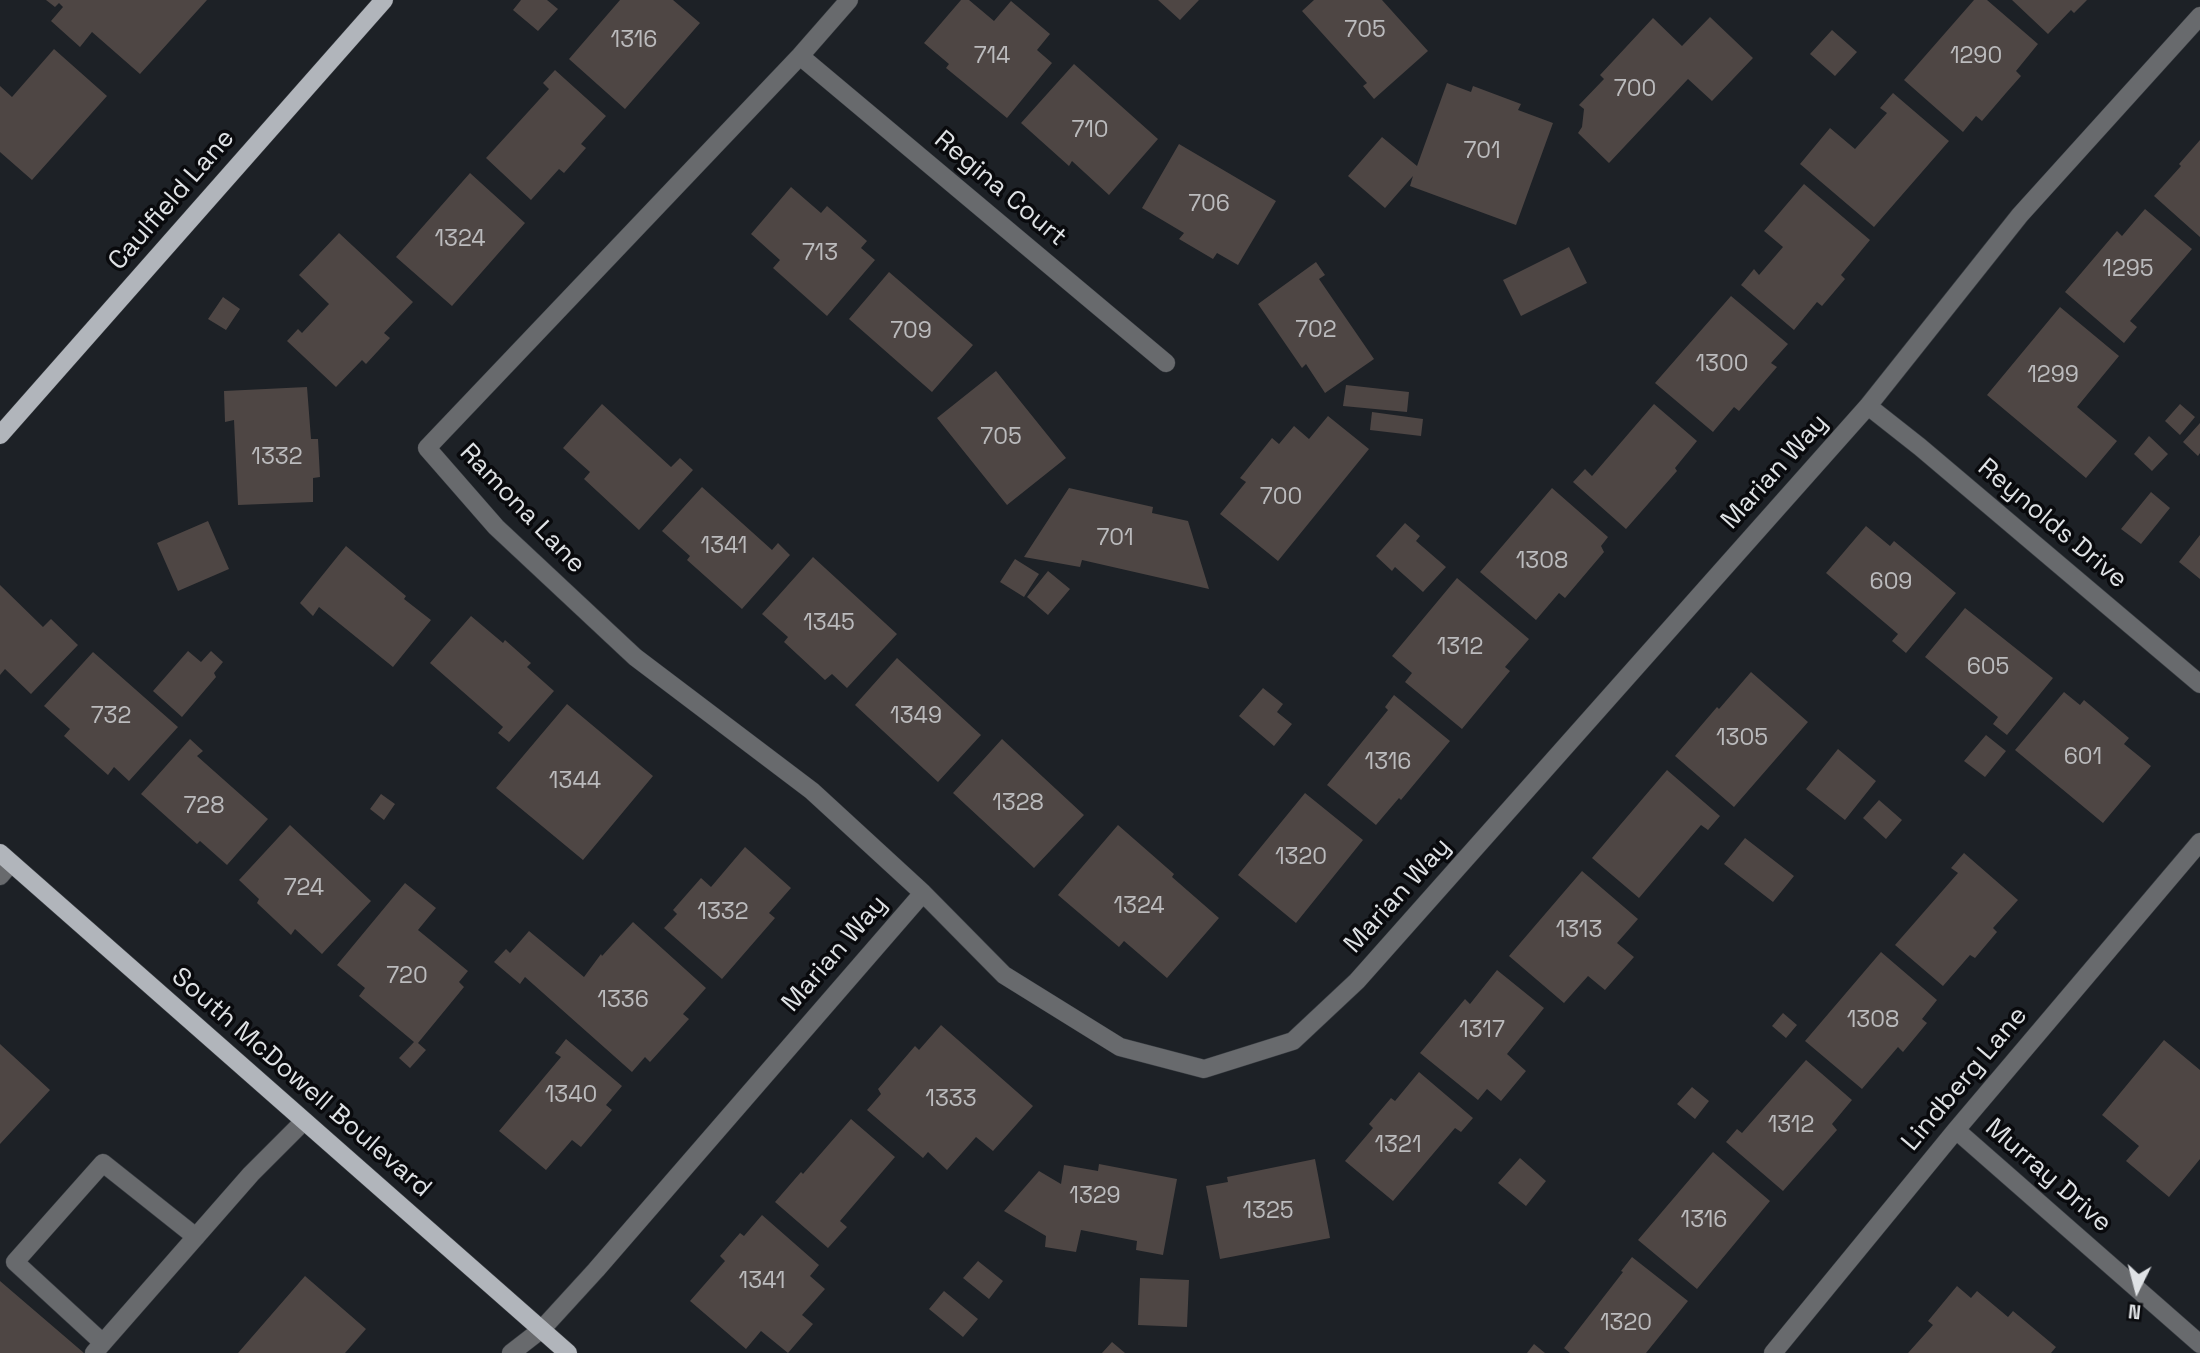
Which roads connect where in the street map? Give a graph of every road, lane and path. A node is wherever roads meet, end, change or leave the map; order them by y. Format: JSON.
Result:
{"nodes":[{"id":1,"x":384,"y":0,"type":"edge"},
{"id":2,"x":849,"y":0,"type":"edge"},
{"id":3,"x":2200,"y":16,"type":"edge"},
{"id":4,"x":800,"y":56,"type":"junction"},
{"id":5,"x":1166,"y":363,"type":"dead end"},
{"id":6,"x":1868,"y":406,"type":"junction"},
{"id":7,"x":0,"y":435,"type":"edge"},
{"id":8,"x":2200,"y":684,"type":"edge"},
{"id":9,"x":2200,"y":842,"type":"edge"},
{"id":10,"x":4,"y":864,"type":"edge"},
{"id":11,"x":923,"y":893,"type":"junction"},
{"id":12,"x":304,"y":1121,"type":"junction"},
{"id":13,"x":1956,"y":1130,"type":"junction"},
{"id":14,"x":196,"y":1237,"type":"junction"},
{"id":15,"x":542,"y":1329,"type":"junction"},
{"id":16,"x":2200,"y":1344,"type":"edge"},
{"id":17,"x":98,"y":1348,"type":"edge"},
{"id":18,"x":511,"y":1353,"type":"edge"},
{"id":19,"x":568,"y":1353,"type":"edge"},
{"id":20,"x":1773,"y":1353,"type":"edge"}],
"edges":[{"from":1,"to":7,"type":"main road","name":"Caulfield Lane"},
{"from":2,"to":4,"type":"street","name":"Ramona Lane"},
{"from":3,"to":6,"type":"street","name":"Marian Way"},
{"from":4,"to":5,"type":"street","name":"Regina Court"},
{"from":4,"to":11,"type":"street","name":"Ramona Lane"},
{"from":6,"to":8,"type":"street","name":"Reynolds Drive"},
{"from":6,"to":11,"type":"street","name":"Marian Way"},
{"from":9,"to":13,"type":"street","name":"Lindberg Lane"},
{"from":10,"to":12,"type":"main road","name":"South McDowell Boulevard"},
{"from":11,"to":15,"type":"street","name":"Marian Way"},
{"from":12,"to":14,"type":"street"},
{"from":12,"to":15,"type":"main road","name":"South McDowell Boulevard"},
{"from":13,"to":16,"type":"street","name":"Murray Drive"},
{"from":13,"to":20,"type":"street","name":"Lindberg Lane"},
{"from":14,"to":17,"type":"street"},
{"from":14,"to":17,"type":"street"},
{"from":15,"to":18,"type":"street","name":"Marian Way"},
{"from":15,"to":19,"type":"main road","name":"South McDowell Boulevard"}]}
